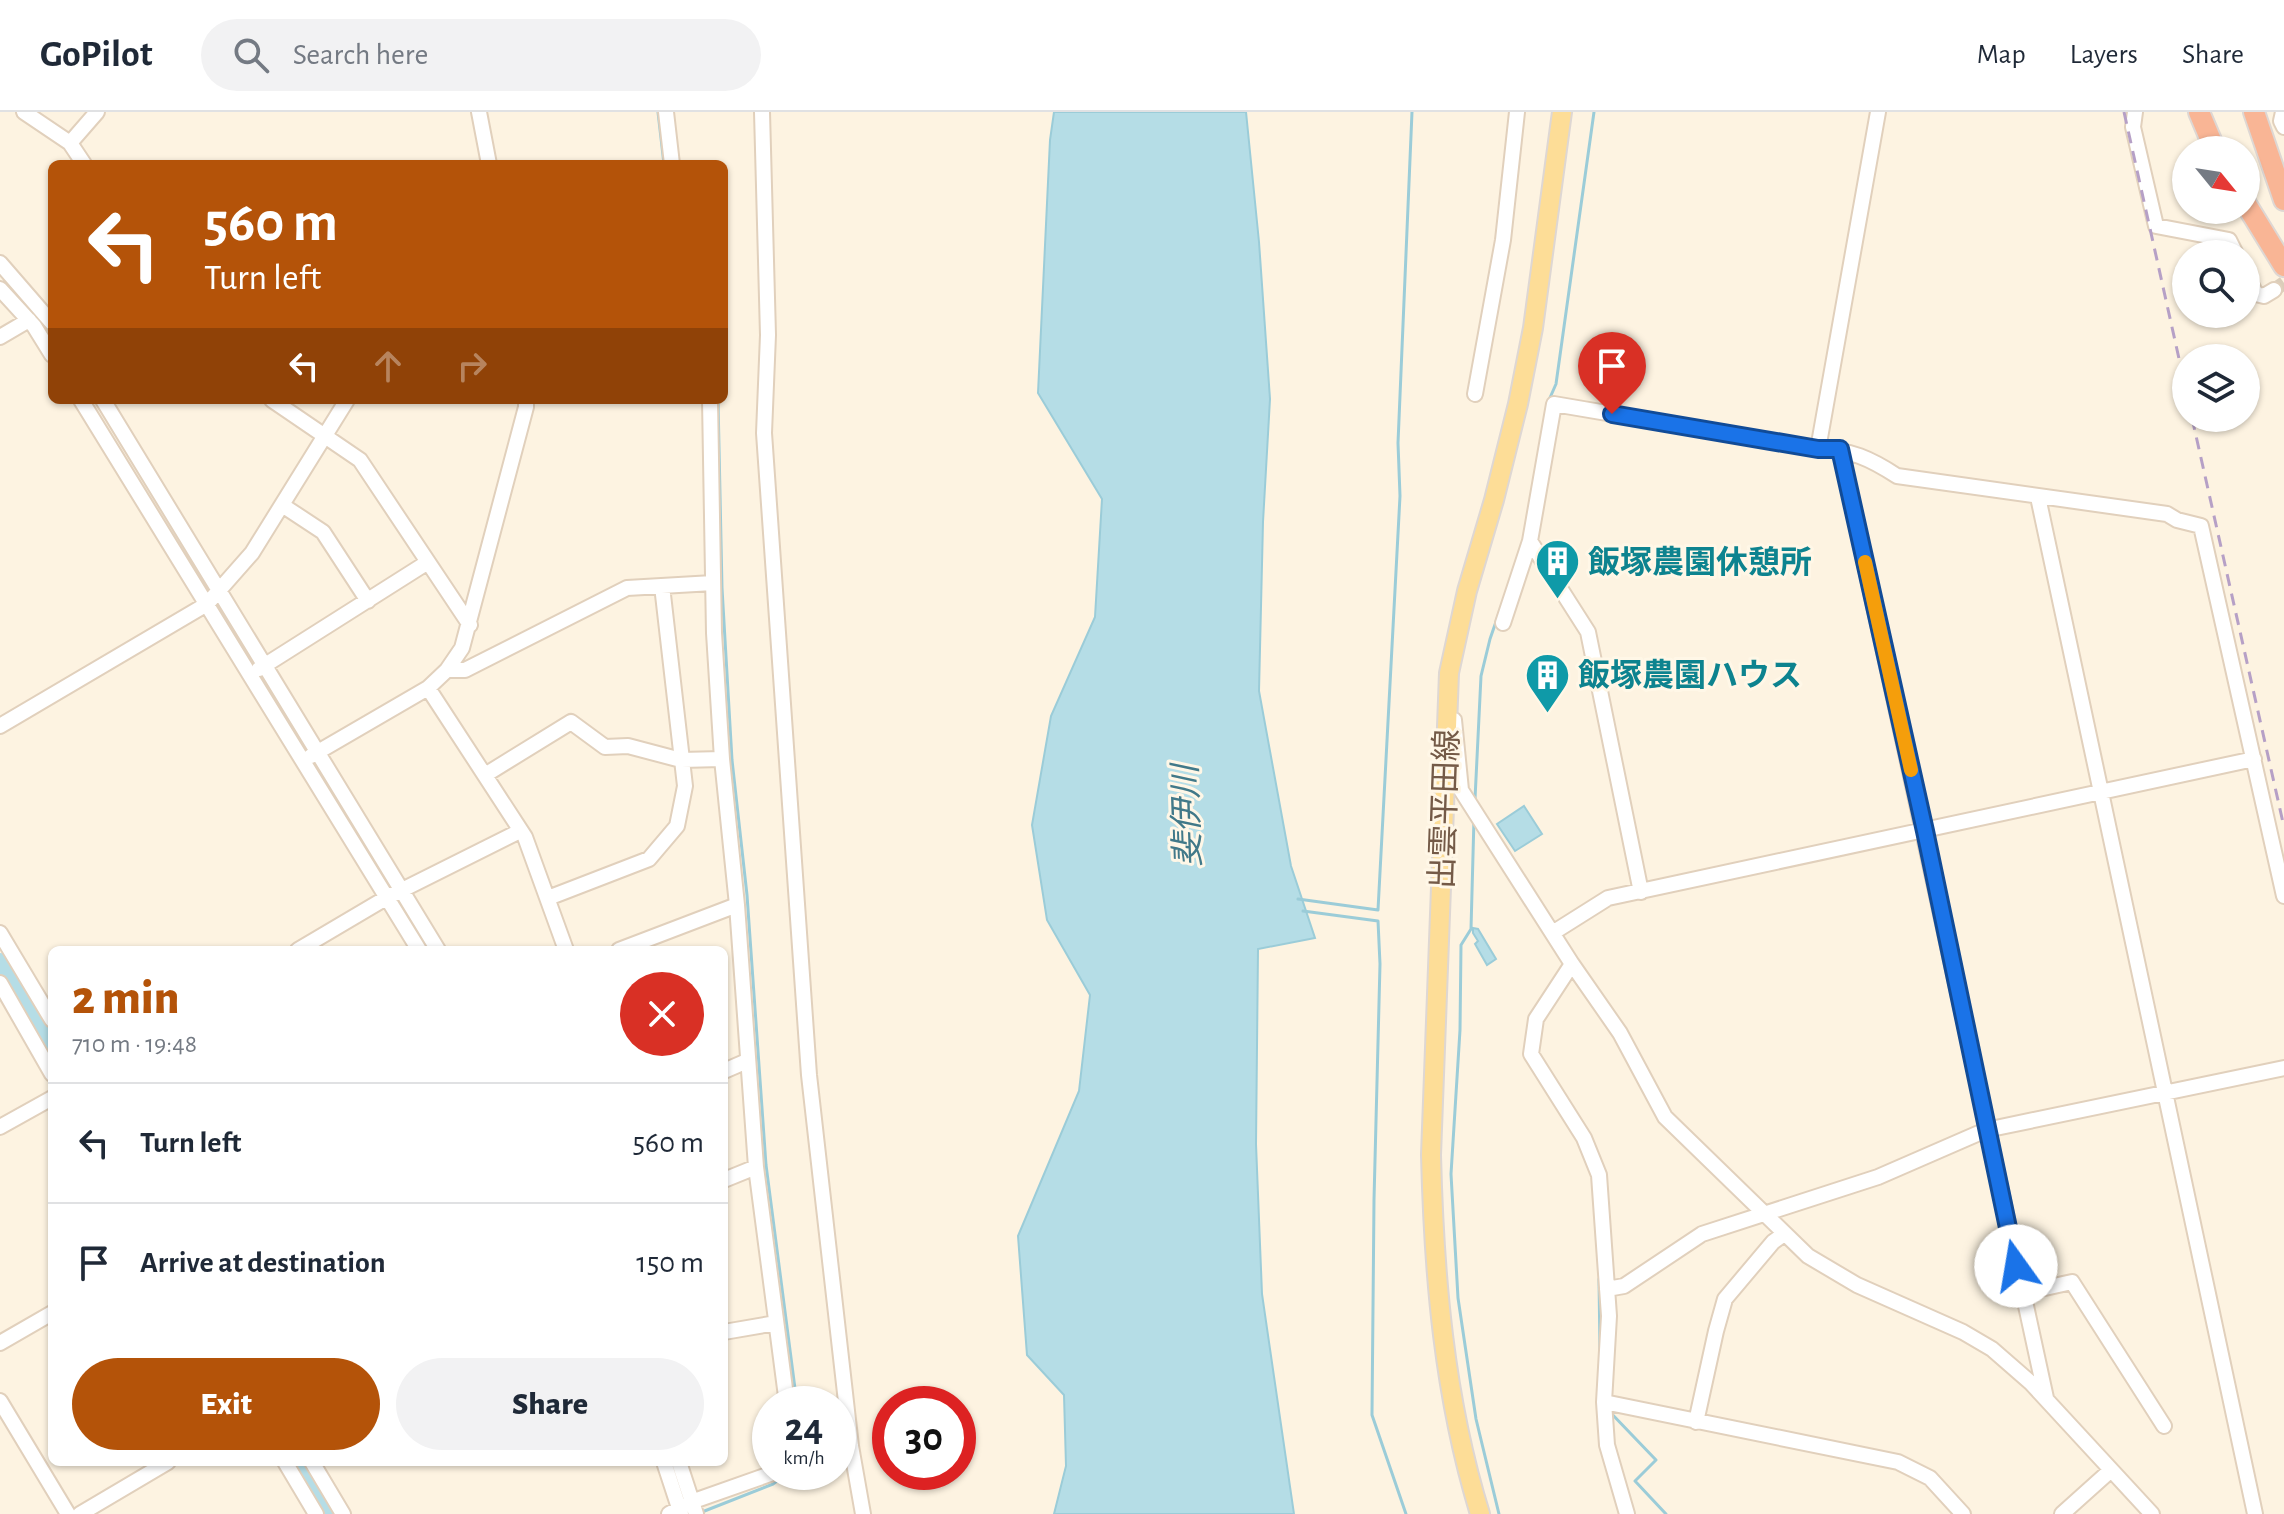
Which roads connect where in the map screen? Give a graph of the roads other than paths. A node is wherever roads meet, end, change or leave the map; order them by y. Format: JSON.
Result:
{"nodes":[{"id":1,"x":24,"y":112,"type":"edge"},
{"id":2,"x":97,"y":112,"type":"edge"},
{"id":3,"x":479,"y":112,"type":"edge"},
{"id":4,"x":666,"y":112,"type":"edge"},
{"id":5,"x":762,"y":112,"type":"edge"},
{"id":6,"x":1517,"y":112,"type":"edge"},
{"id":7,"x":1562,"y":112,"type":"edge"},
{"id":8,"x":1878,"y":112,"type":"edge"},
{"id":9,"x":2135,"y":112,"type":"edge"},
{"id":10,"x":2199,"y":112,"type":"edge"},
{"id":11,"x":2254,"y":112,"type":"edge"},
{"id":12,"x":2283,"y":112,"type":"edge"},
{"id":13,"x":2284,"y":127,"type":"edge"},
{"id":14,"x":2209,"y":136,"type":"edge"},
{"id":15,"x":70,"y":143,"type":"junction"},
{"id":16,"x":81,"y":160,"type":"edge"},
{"id":17,"x":488,"y":160,"type":"edge"},
{"id":18,"x":672,"y":160,"type":"edge"},
{"id":19,"x":2284,"y":200,"type":"edge"},
{"id":20,"x":2258,"y":224,"type":"edge"},
{"id":21,"x":2229,"y":240,"type":"edge"},
{"id":22,"x":0,"y":263,"type":"edge"},
{"id":23,"x":2284,"y":266,"type":"edge"},
{"id":24,"x":0,"y":289,"type":"edge"},
{"id":25,"x":2274,"y":290,"type":"tunnel mouth"},
{"id":26,"x":2260,"y":295,"type":"edge"},
{"id":27,"x":48,"y":315,"type":"edge"},
{"id":28,"x":48,"y":318,"type":"edge"},
{"id":29,"x":31,"y":323,"type":"junction"},
{"id":30,"x":0,"y":337,"type":"edge"},
{"id":31,"x":48,"y":349,"type":"edge"},
{"id":32,"x":1475,"y":394,"type":"dead end"},
{"id":33,"x":84,"y":404,"type":"edge"},
{"id":34,"x":105,"y":404,"type":"edge"},
{"id":35,"x":278,"y":404,"type":"edge"},
{"id":36,"x":345,"y":404,"type":"edge"},
{"id":37,"x":526,"y":404,"type":"edge"},
{"id":38,"x":710,"y":404,"type":"edge"},
{"id":39,"x":123,"y":434,"type":"junction"},
{"id":40,"x":325,"y":436,"type":"junction"},
{"id":41,"x":109,"y":443,"type":"junction"},
{"id":42,"x":1818,"y":449,"type":"junction"},
{"id":43,"x":1840,"y":449,"type":"junction"},
{"id":44,"x":135,"y":454,"type":"junction"},
{"id":45,"x":120,"y":462,"type":"junction"},
{"id":46,"x":2038,"y":497,"type":"junction"},
{"id":47,"x":282,"y":505,"type":"junction"},
{"id":48,"x":185,"y":536,"type":"junction"},
{"id":49,"x":1530,"y":541,"type":"junction"},
{"id":50,"x":171,"y":545,"type":"junction"},
{"id":51,"x":428,"y":562,"type":"junction"},
{"id":52,"x":713,"y":583,"type":"junction"},
{"id":53,"x":662,"y":586,"type":"junction"},
{"id":54,"x":219,"y":591,"type":"junction"},
{"id":55,"x":368,"y":601,"type":"junction"},
{"id":56,"x":207,"y":604,"type":"junction"},
{"id":57,"x":236,"y":620,"type":"junction"},
{"id":58,"x":1503,"y":623,"type":"dead end"},
{"id":59,"x":470,"y":625,"type":"junction"},
{"id":60,"x":221,"y":628,"type":"junction"},
{"id":61,"x":265,"y":665,"type":"junction"},
{"id":62,"x":447,"y":670,"type":"junction"},
{"id":63,"x":1449,"y":673,"type":"junction"},
{"id":64,"x":250,"y":675,"type":"junction"},
{"id":65,"x":428,"y":688,"type":"junction"},
{"id":66,"x":0,"y":726,"type":"edge"},
{"id":67,"x":318,"y":753,"type":"junction"},
{"id":68,"x":722,"y":759,"type":"junction"},
{"id":69,"x":2254,"y":759,"type":"junction"},
{"id":70,"x":681,"y":760,"type":"junction"},
{"id":71,"x":304,"y":761,"type":"junction"},
{"id":72,"x":485,"y":775,"type":"junction"},
{"id":73,"x":2100,"y":792,"type":"junction"},
{"id":74,"x":520,"y":831,"type":"junction"},
{"id":75,"x":1925,"y":831,"type":"junction"},
{"id":76,"x":402,"y":890,"type":"junction"},
{"id":77,"x":1641,"y":892,"type":"junction"},
{"id":78,"x":2284,"y":896,"type":"edge"},
{"id":79,"x":386,"y":898,"type":"junction"},
{"id":80,"x":548,"y":898,"type":"junction"},
{"id":81,"x":737,"y":905,"type":"junction"},
{"id":82,"x":1554,"y":932,"type":"junction"},
{"id":83,"x":0,"y":933,"type":"edge"},
{"id":84,"x":305,"y":946,"type":"edge"},
{"id":85,"x":416,"y":946,"type":"edge"},
{"id":86,"x":436,"y":946,"type":"edge"},
{"id":87,"x":565,"y":946,"type":"edge"},
{"id":88,"x":629,"y":946,"type":"edge"},
{"id":89,"x":1572,"y":964,"type":"junction"},
{"id":90,"x":0,"y":983,"type":"edge"},
{"id":91,"x":48,"y":1013,"type":"edge"},
{"id":92,"x":747,"y":1061,"type":"junction"},
{"id":93,"x":48,"y":1067,"type":"edge"},
{"id":94,"x":2284,"y":1068,"type":"edge"},
{"id":95,"x":728,"y":1069,"type":"edge"},
{"id":96,"x":2167,"y":1092,"type":"junction"},
{"id":97,"x":48,"y":1100,"type":"edge"},
{"id":98,"x":0,"y":1127,"type":"edge"},
{"id":99,"x":1986,"y":1130,"type":"junction"},
{"id":100,"x":756,"y":1167,"type":"junction"},
{"id":101,"x":728,"y":1178,"type":"edge"},
{"id":102,"x":1765,"y":1214,"type":"junction"},
{"id":103,"x":1784,"y":1234,"type":"junction"},
{"id":104,"x":1607,"y":1289,"type":"junction"},
{"id":105,"x":2022,"y":1293,"type":"junction"},
{"id":106,"x":48,"y":1315,"type":"edge"},
{"id":107,"x":776,"y":1323,"type":"junction"},
{"id":108,"x":728,"y":1331,"type":"edge"},
{"id":109,"x":0,"y":1343,"type":"edge"},
{"id":110,"x":785,"y":1386,"type":"edge"},
{"id":111,"x":2046,"y":1399,"type":"junction"},
{"id":112,"x":0,"y":1401,"type":"edge"},
{"id":113,"x":1604,"y":1402,"type":"junction"},
{"id":114,"x":1696,"y":1422,"type":"junction"},
{"id":115,"x":2164,"y":1426,"type":"dead end"},
{"id":116,"x":161,"y":1466,"type":"edge"},
{"id":117,"x":287,"y":1466,"type":"edge"},
{"id":118,"x":314,"y":1466,"type":"edge"},
{"id":119,"x":666,"y":1466,"type":"edge"},
{"id":120,"x":679,"y":1466,"type":"edge"},
{"id":121,"x":2111,"y":1470,"type":"junction"},
{"id":122,"x":752,"y":1482,"type":"edge"},
{"id":123,"x":684,"y":1510,"type":"edge"},
{"id":124,"x":68,"y":1514,"type":"edge"},
{"id":125,"x":80,"y":1514,"type":"edge"},
{"id":126,"x":316,"y":1514,"type":"edge"},
{"id":127,"x":343,"y":1514,"type":"edge"},
{"id":128,"x":863,"y":1514,"type":"edge"},
{"id":129,"x":1480,"y":1514,"type":"edge"},
{"id":130,"x":1627,"y":1514,"type":"edge"},
{"id":131,"x":1963,"y":1514,"type":"edge"},
{"id":132,"x":2062,"y":1514,"type":"edge"},
{"id":133,"x":2152,"y":1514,"type":"edge"},
{"id":134,"x":2255,"y":1514,"type":"edge"}],
"edges":[{"from":1,"to":15,"type":"street"},
{"from":2,"to":15,"type":"street"},
{"from":3,"to":17,"type":"street"},
{"from":4,"to":18,"type":"street"},
{"from":5,"to":128,"type":"street"},
{"from":6,"to":32,"type":"street"},
{"from":7,"to":63,"type":"main road","name":"出雲平田線"},
{"from":8,"to":42,"type":"street"},
{"from":9,"to":21,"type":"street"},
{"from":10,"to":14,"type":"highway"},
{"from":11,"to":19,"type":"highway"},
{"from":12,"to":13,"type":"street"},
{"from":15,"to":16,"type":"street"},
{"from":20,"to":23,"type":"highway"},
{"from":22,"to":27,"type":"street"},
{"from":24,"to":29,"type":"street"},
{"from":25,"to":26,"type":"street"},
{"from":28,"to":29,"type":"street"},
{"from":29,"to":30,"type":"street"},
{"from":29,"to":31,"type":"street"},
{"from":33,"to":41,"type":"street"},
{"from":34,"to":39,"type":"street"},
{"from":35,"to":40,"type":"street"},
{"from":36,"to":40,"type":"street"},
{"from":37,"to":59,"type":"street"},
{"from":38,"to":52,"type":"street"},
{"from":39,"to":41,"type":"street"},
{"from":39,"to":44,"type":"street"},
{"from":40,"to":47,"type":"street"},
{"from":40,"to":51,"type":"street"},
{"from":41,"to":45,"type":"street"},
{"from":42,"to":43,"type":"street"},
{"from":42,"to":49,"type":"street"},
{"from":43,"to":46,"type":"street"},
{"from":43,"to":75,"type":"street"},
{"from":44,"to":45,"type":"street"},
{"from":44,"to":48,"type":"street"},
{"from":45,"to":50,"type":"street"},
{"from":46,"to":69,"type":"street"},
{"from":46,"to":73,"type":"street"},
{"from":47,"to":54,"type":"street"},
{"from":47,"to":55,"type":"street"},
{"from":48,"to":50,"type":"street"},
{"from":48,"to":54,"type":"street"},
{"from":49,"to":58,"type":"street"},
{"from":49,"to":77,"type":"street"},
{"from":50,"to":56,"type":"street"},
{"from":51,"to":55,"type":"street"},
{"from":51,"to":59,"type":"street"},
{"from":52,"to":53,"type":"street"},
{"from":52,"to":68,"type":"street"},
{"from":53,"to":62,"type":"street"},
{"from":53,"to":70,"type":"street"},
{"from":54,"to":56,"type":"street"},
{"from":54,"to":57,"type":"street"},
{"from":55,"to":61,"type":"street"},
{"from":56,"to":60,"type":"street"},
{"from":56,"to":66,"type":"street"},
{"from":57,"to":60,"type":"street"},
{"from":57,"to":61,"type":"street"},
{"from":59,"to":62,"type":"street"},
{"from":60,"to":64,"type":"street"},
{"from":61,"to":64,"type":"street"},
{"from":61,"to":67,"type":"street"},
{"from":62,"to":65,"type":"street"},
{"from":63,"to":82,"type":"street"},
{"from":63,"to":129,"type":"main road","name":"出雲平田線"},
{"from":64,"to":71,"type":"street"},
{"from":65,"to":67,"type":"street"},
{"from":65,"to":72,"type":"street"},
{"from":67,"to":71,"type":"street"},
{"from":67,"to":76,"type":"street"},
{"from":68,"to":70,"type":"street"},
{"from":68,"to":81,"type":"street"},
{"from":69,"to":73,"type":"street"},
{"from":69,"to":78,"type":"street"},
{"from":70,"to":72,"type":"street"},
{"from":70,"to":80,"type":"street"},
{"from":71,"to":79,"type":"street"},
{"from":72,"to":74,"type":"street"},
{"from":73,"to":75,"type":"street"},
{"from":73,"to":96,"type":"street"},
{"from":74,"to":76,"type":"street"},
{"from":74,"to":80,"type":"street"},
{"from":75,"to":77,"type":"street"},
{"from":75,"to":99,"type":"street"},
{"from":76,"to":79,"type":"street"},
{"from":76,"to":86,"type":"street"},
{"from":77,"to":82,"type":"street"},
{"from":79,"to":84,"type":"street"},
{"from":79,"to":85,"type":"street"},
{"from":80,"to":87,"type":"street"},
{"from":81,"to":88,"type":"street"},
{"from":81,"to":92,"type":"street"},
{"from":82,"to":89,"type":"street"},
{"from":83,"to":91,"type":"street"},
{"from":89,"to":102,"type":"street"},
{"from":89,"to":104,"type":"street"},
{"from":90,"to":93,"type":"street"},
{"from":92,"to":95,"type":"street"},
{"from":92,"to":100,"type":"street"},
{"from":94,"to":96,"type":"street"},
{"from":96,"to":99,"type":"street"},
{"from":96,"to":134,"type":"street"},
{"from":97,"to":98,"type":"street"},
{"from":99,"to":102,"type":"street"},
{"from":99,"to":105,"type":"street"},
{"from":100,"to":101,"type":"street"},
{"from":100,"to":107,"type":"street"},
{"from":102,"to":103,"type":"street"},
{"from":102,"to":104,"type":"street"},
{"from":103,"to":111,"type":"street"},
{"from":103,"to":114,"type":"street"},
{"from":104,"to":113,"type":"street"},
{"from":105,"to":111,"type":"street"},
{"from":105,"to":115,"type":"street"},
{"from":106,"to":109,"type":"street"},
{"from":107,"to":108,"type":"street"},
{"from":107,"to":110,"type":"street"},
{"from":111,"to":121,"type":"street"},
{"from":112,"to":124,"type":"street"},
{"from":113,"to":114,"type":"street"},
{"from":113,"to":130,"type":"street"},
{"from":114,"to":131,"type":"street"},
{"from":116,"to":125,"type":"street"},
{"from":117,"to":126,"type":"street"},
{"from":118,"to":127,"type":"street"},
{"from":119,"to":123,"type":"street"},
{"from":120,"to":123,"type":"street"},
{"from":121,"to":132,"type":"street"},
{"from":121,"to":133,"type":"street"},
{"from":122,"to":123,"type":"street"}]}
